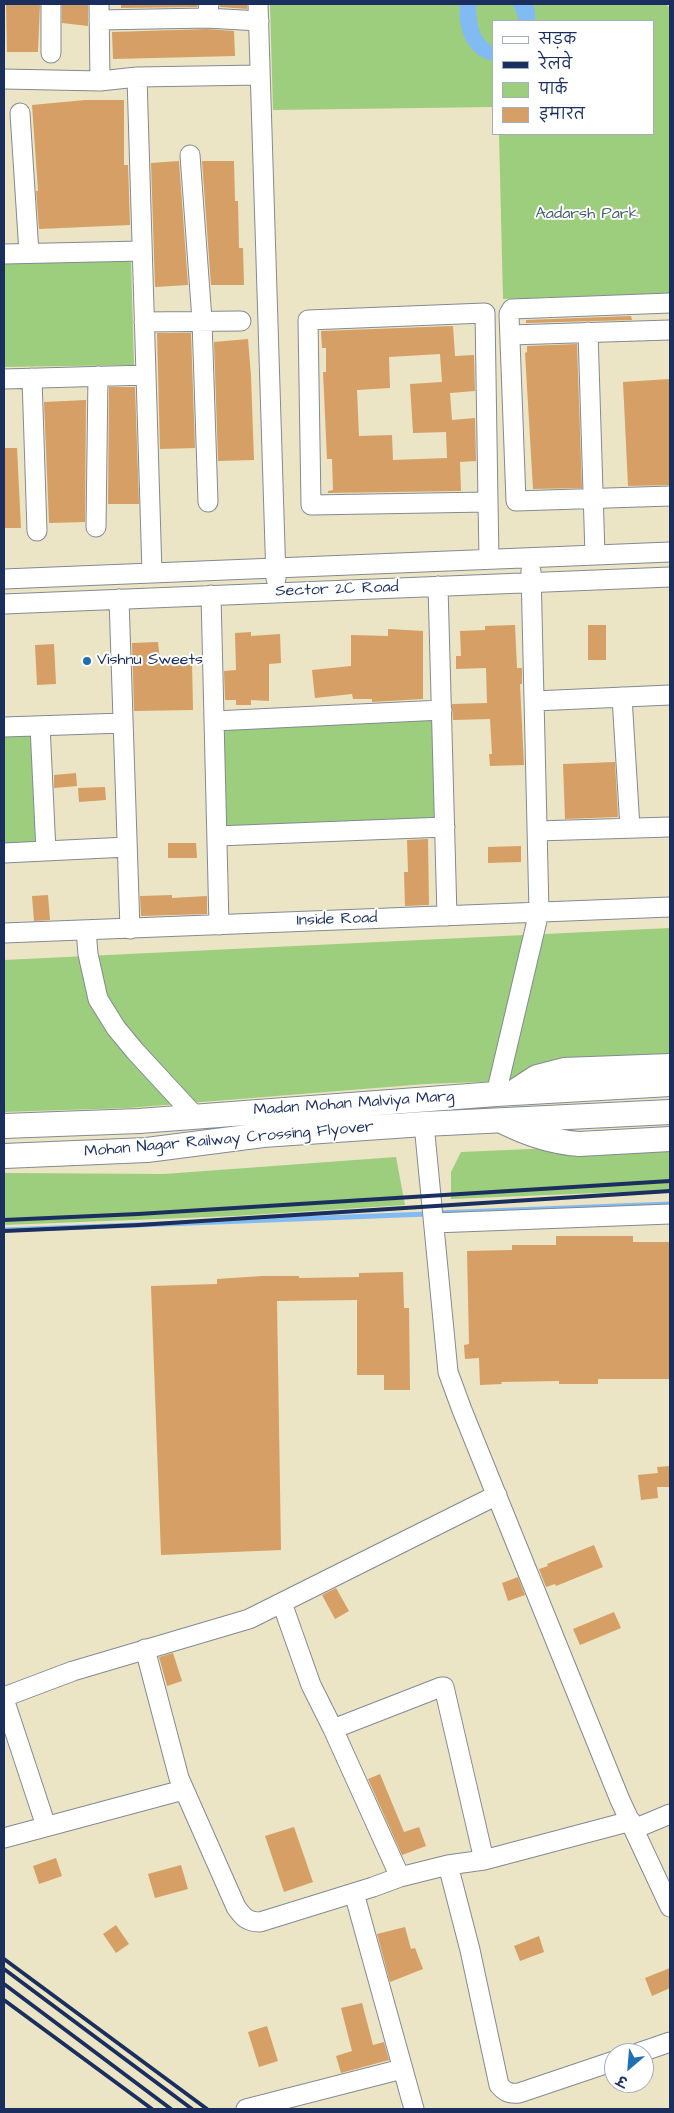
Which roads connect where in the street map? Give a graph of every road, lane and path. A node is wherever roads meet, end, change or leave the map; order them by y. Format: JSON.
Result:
{"nodes":[{"id":1,"x":51,"y":4,"type":"edge"},
{"id":2,"x":208,"y":11,"type":"edge"},
{"id":3,"x":99,"y":12,"type":"edge"},
{"id":4,"x":259,"y":12,"type":"edge"},
{"id":5,"x":51,"y":54,"type":"dead end"},
{"id":6,"x":260,"y":74,"type":"junction"},
{"id":7,"x":137,"y":77,"type":"junction"},
{"id":8,"x":4,"y":79,"type":"edge"},
{"id":9,"x":100,"y":81,"type":"junction"},
{"id":10,"x":20,"y":113,"type":"dead end"},
{"id":11,"x":190,"y":155,"type":"dead end"},
{"id":12,"x":142,"y":251,"type":"junction"},
{"id":13,"x":29,"y":253,"type":"junction"},
{"id":14,"x":4,"y":254,"type":"edge"},
{"id":15,"x":670,"y":303,"type":"edge"},
{"id":16,"x":202,"y":320,"type":"junction"},
{"id":17,"x":241,"y":321,"type":"dead end"},
{"id":18,"x":144,"y":322,"type":"junction"},
{"id":19,"x":670,"y":330,"type":"edge"},
{"id":20,"x":588,"y":332,"type":"junction"},
{"id":21,"x":510,"y":335,"type":"junction"},
{"id":22,"x":146,"y":375,"type":"junction"},
{"id":23,"x":98,"y":376,"type":"junction"},
{"id":24,"x":32,"y":378,"type":"junction"},
{"id":25,"x":4,"y":379,"type":"edge"},
{"id":26,"x":670,"y":496,"type":"edge"},
{"id":27,"x":593,"y":499,"type":"junction"},
{"id":28,"x":208,"y":502,"type":"dead end"},
{"id":29,"x":488,"y":502,"type":"junction"},
{"id":30,"x":96,"y":528,"type":"dead end"},
{"id":31,"x":37,"y":531,"type":"dead end"},
{"id":32,"x":670,"y":552,"type":"edge"},
{"id":33,"x":595,"y":555,"type":"junction"},
{"id":34,"x":530,"y":558,"type":"junction"},
{"id":35,"x":489,"y":559,"type":"junction"},
{"id":36,"x":276,"y":568,"type":"junction"},
{"id":37,"x":152,"y":573,"type":"junction"},
{"id":38,"x":42,"y":577,"type":"junction"},
{"id":39,"x":670,"y":577,"type":"edge"},
{"id":40,"x":4,"y":579,"type":"edge"},
{"id":41,"x":531,"y":582,"type":"junction"},
{"id":42,"x":438,"y":586,"type":"junction"},
{"id":43,"x":276,"y":593,"type":"junction"},
{"id":44,"x":211,"y":595,"type":"junction"},
{"id":45,"x":119,"y":599,"type":"junction"},
{"id":46,"x":42,"y":602,"type":"junction"},
{"id":47,"x":4,"y":604,"type":"edge"},
{"id":48,"x":670,"y":695,"type":"edge"},
{"id":49,"x":622,"y":697,"type":"junction"},
{"id":50,"x":534,"y":700,"type":"junction"},
{"id":51,"x":442,"y":710,"type":"junction"},
{"id":52,"x":214,"y":720,"type":"junction"},
{"id":53,"x":123,"y":723,"type":"junction"},
{"id":54,"x":40,"y":726,"type":"junction"},
{"id":55,"x":4,"y":727,"type":"edge"},
{"id":56,"x":445,"y":827,"type":"junction"},
{"id":57,"x":670,"y":827,"type":"edge"},
{"id":58,"x":630,"y":828,"type":"junction"},
{"id":59,"x":537,"y":831,"type":"junction"},
{"id":60,"x":217,"y":836,"type":"junction"},
{"id":61,"x":127,"y":847,"type":"junction"},
{"id":62,"x":46,"y":851,"type":"junction"},
{"id":63,"x":4,"y":853,"type":"edge"},
{"id":64,"x":670,"y":907,"type":"edge"},
{"id":65,"x":540,"y":912,"type":"junction"},
{"id":66,"x":447,"y":916,"type":"junction"},
{"id":67,"x":219,"y":925,"type":"junction"},
{"id":68,"x":130,"y":928,"type":"junction"},
{"id":69,"x":86,"y":930,"type":"junction"},
{"id":70,"x":4,"y":933,"type":"edge"},
{"id":71,"x":670,"y":1066,"type":"edge"},
{"id":72,"x":670,"y":1084,"type":"edge"},
{"id":73,"x":505,"y":1093,"type":"junction"},
{"id":74,"x":670,"y":1112,"type":"edge"},
{"id":75,"x":195,"y":1116,"type":"junction"},
{"id":76,"x":500,"y":1120,"type":"junction"},
{"id":77,"x":424,"y":1124,"type":"junction"},
{"id":78,"x":4,"y":1126,"type":"edge"},
{"id":79,"x":670,"y":1139,"type":"edge"},
{"id":80,"x":4,"y":1156,"type":"edge"},
{"id":81,"x":670,"y":1214,"type":"edge"},
{"id":82,"x":433,"y":1221,"type":"junction"},
{"id":83,"x":497,"y":1495,"type":"junction"},
{"id":84,"x":282,"y":1603,"type":"junction"},
{"id":85,"x":145,"y":1649,"type":"junction"},
{"id":86,"x":4,"y":1698,"type":"edge"},
{"id":87,"x":334,"y":1728,"type":"junction"},
{"id":88,"x":183,"y":1790,"type":"junction"},
{"id":89,"x":670,"y":1814,"type":"edge"},
{"id":90,"x":632,"y":1825,"type":"junction"},
{"id":91,"x":46,"y":1826,"type":"junction"},
{"id":92,"x":4,"y":1838,"type":"edge"},
{"id":93,"x":484,"y":1860,"type":"junction"},
{"id":94,"x":448,"y":1865,"type":"junction"},
{"id":95,"x":400,"y":1877,"type":"junction"},
{"id":96,"x":354,"y":1893,"type":"junction"},
{"id":97,"x":670,"y":1907,"type":"edge"},
{"id":98,"x":670,"y":2042,"type":"edge"},
{"id":99,"x":654,"y":2048,"type":"edge"},
{"id":100,"x":604,"y":2064,"type":"edge"},
{"id":101,"x":402,"y":2069,"type":"junction"},
{"id":102,"x":246,"y":2109,"type":"edge"},
{"id":103,"x":414,"y":2109,"type":"edge"}],
"edges":[{"from":1,"to":5,"type":"street"},
{"from":2,"to":3,"type":"street"},
{"from":2,"to":4,"type":"street"},
{"from":3,"to":9,"type":"street"},
{"from":4,"to":6,"type":"street"},
{"from":6,"to":7,"type":"street"},
{"from":6,"to":36,"type":"street"},
{"from":7,"to":9,"type":"street"},
{"from":7,"to":12,"type":"street"},
{"from":8,"to":9,"type":"street"},
{"from":10,"to":13,"type":"street"},
{"from":11,"to":16,"type":"street"},
{"from":12,"to":13,"type":"street"},
{"from":12,"to":18,"type":"street"},
{"from":13,"to":14,"type":"street"},
{"from":15,"to":21,"type":"street"},
{"from":16,"to":17,"type":"street"},
{"from":16,"to":18,"type":"street"},
{"from":16,"to":28,"type":"street"},
{"from":18,"to":22,"type":"street"},
{"from":19,"to":20,"type":"street"},
{"from":20,"to":21,"type":"street"},
{"from":20,"to":27,"type":"street"},
{"from":21,"to":27,"type":"street"},
{"from":22,"to":23,"type":"street"},
{"from":22,"to":37,"type":"street"},
{"from":23,"to":24,"type":"street"},
{"from":23,"to":30,"type":"street"},
{"from":24,"to":25,"type":"street"},
{"from":24,"to":31,"type":"street"},
{"from":26,"to":27,"type":"street"},
{"from":27,"to":33,"type":"street"},
{"from":29,"to":29,"type":"street"},
{"from":29,"to":35,"type":"street"},
{"from":32,"to":33,"type":"street","name":"Sector 2C Road"},
{"from":33,"to":34,"type":"street","name":"Sector 2C Road"},
{"from":34,"to":35,"type":"street","name":"Sector 2C Road"},
{"from":34,"to":41,"type":"street"},
{"from":35,"to":36,"type":"street","name":"Sector 2C Road"},
{"from":36,"to":37,"type":"street","name":"Sector 2C Road"},
{"from":36,"to":43,"type":"street"},
{"from":37,"to":38,"type":"street","name":"Sector 2C Road"},
{"from":38,"to":40,"type":"street","name":"Sector 2C Road"},
{"from":38,"to":46,"type":"street"},
{"from":39,"to":41,"type":"street","name":"Sector 2C Road"},
{"from":41,"to":42,"type":"street","name":"Sector 2C Road"},
{"from":41,"to":50,"type":"street"},
{"from":42,"to":43,"type":"street","name":"Sector 2C Road"},
{"from":42,"to":51,"type":"street"},
{"from":43,"to":44,"type":"street","name":"Sector 2C Road"},
{"from":44,"to":45,"type":"street","name":"Sector 2C Road"},
{"from":44,"to":52,"type":"street"},
{"from":45,"to":46,"type":"street","name":"Sector 2C Road"},
{"from":45,"to":53,"type":"street"},
{"from":46,"to":47,"type":"street","name":"Sector 2C Road"},
{"from":48,"to":49,"type":"street"},
{"from":49,"to":50,"type":"street"},
{"from":49,"to":58,"type":"street"},
{"from":50,"to":59,"type":"street"},
{"from":51,"to":52,"type":"street"},
{"from":51,"to":56,"type":"street"},
{"from":52,"to":60,"type":"street"},
{"from":53,"to":54,"type":"street"},
{"from":53,"to":61,"type":"street"},
{"from":54,"to":55,"type":"street"},
{"from":54,"to":62,"type":"street"},
{"from":56,"to":60,"type":"street"},
{"from":56,"to":66,"type":"street"},
{"from":57,"to":58,"type":"street"},
{"from":58,"to":59,"type":"street"},
{"from":59,"to":65,"type":"street"},
{"from":60,"to":67,"type":"street"},
{"from":61,"to":62,"type":"street"},
{"from":61,"to":68,"type":"street"},
{"from":62,"to":63,"type":"street"},
{"from":64,"to":65,"type":"street","name":"Inside Road"},
{"from":65,"to":66,"type":"street","name":"Inside Road"},
{"from":65,"to":73,"type":"street"},
{"from":66,"to":67,"type":"street","name":"Inside Road"},
{"from":67,"to":68,"type":"street","name":"Inside Road"},
{"from":68,"to":69,"type":"street","name":"Inside Road"},
{"from":69,"to":70,"type":"street","name":"Inside Road"},
{"from":69,"to":75,"type":"street"},
{"from":71,"to":73,"type":"main road"},
{"from":72,"to":73,"type":"main road","name":"Madan Mohan Malviya Marg"},
{"from":73,"to":75,"type":"main road","name":"Madan Mohan Malviya Marg"},
{"from":74,"to":76,"type":"main road","name":"Madan Mohan Malviya Marg"},
{"from":75,"to":78,"type":"main road","name":"Mohan Nagar Railway Crossing Flyover"},
{"from":76,"to":77,"type":"main road","name":"Madan Mohan Malviya Marg"},
{"from":76,"to":79,"type":"main road"},
{"from":77,"to":80,"type":"main road","name":"Mohan Nagar Railway Crossing Flyover"},
{"from":77,"to":82,"type":"street"},
{"from":81,"to":82,"type":"street"},
{"from":82,"to":83,"type":"street"},
{"from":83,"to":84,"type":"street"},
{"from":83,"to":90,"type":"street"},
{"from":84,"to":85,"type":"street"},
{"from":84,"to":87,"type":"street"},
{"from":85,"to":86,"type":"street"},
{"from":85,"to":88,"type":"street"},
{"from":86,"to":91,"type":"street"},
{"from":87,"to":93,"type":"street"},
{"from":87,"to":95,"type":"street"},
{"from":88,"to":91,"type":"street"},
{"from":88,"to":96,"type":"street"},
{"from":89,"to":90,"type":"street"},
{"from":90,"to":93,"type":"street"},
{"from":90,"to":97,"type":"street"},
{"from":91,"to":92,"type":"street"},
{"from":93,"to":94,"type":"street"},
{"from":94,"to":95,"type":"street"},
{"from":94,"to":100,"type":"street"},
{"from":95,"to":96,"type":"street"},
{"from":96,"to":101,"type":"street"},
{"from":98,"to":99,"type":"street"},
{"from":101,"to":102,"type":"street"},
{"from":101,"to":103,"type":"street"}]}
